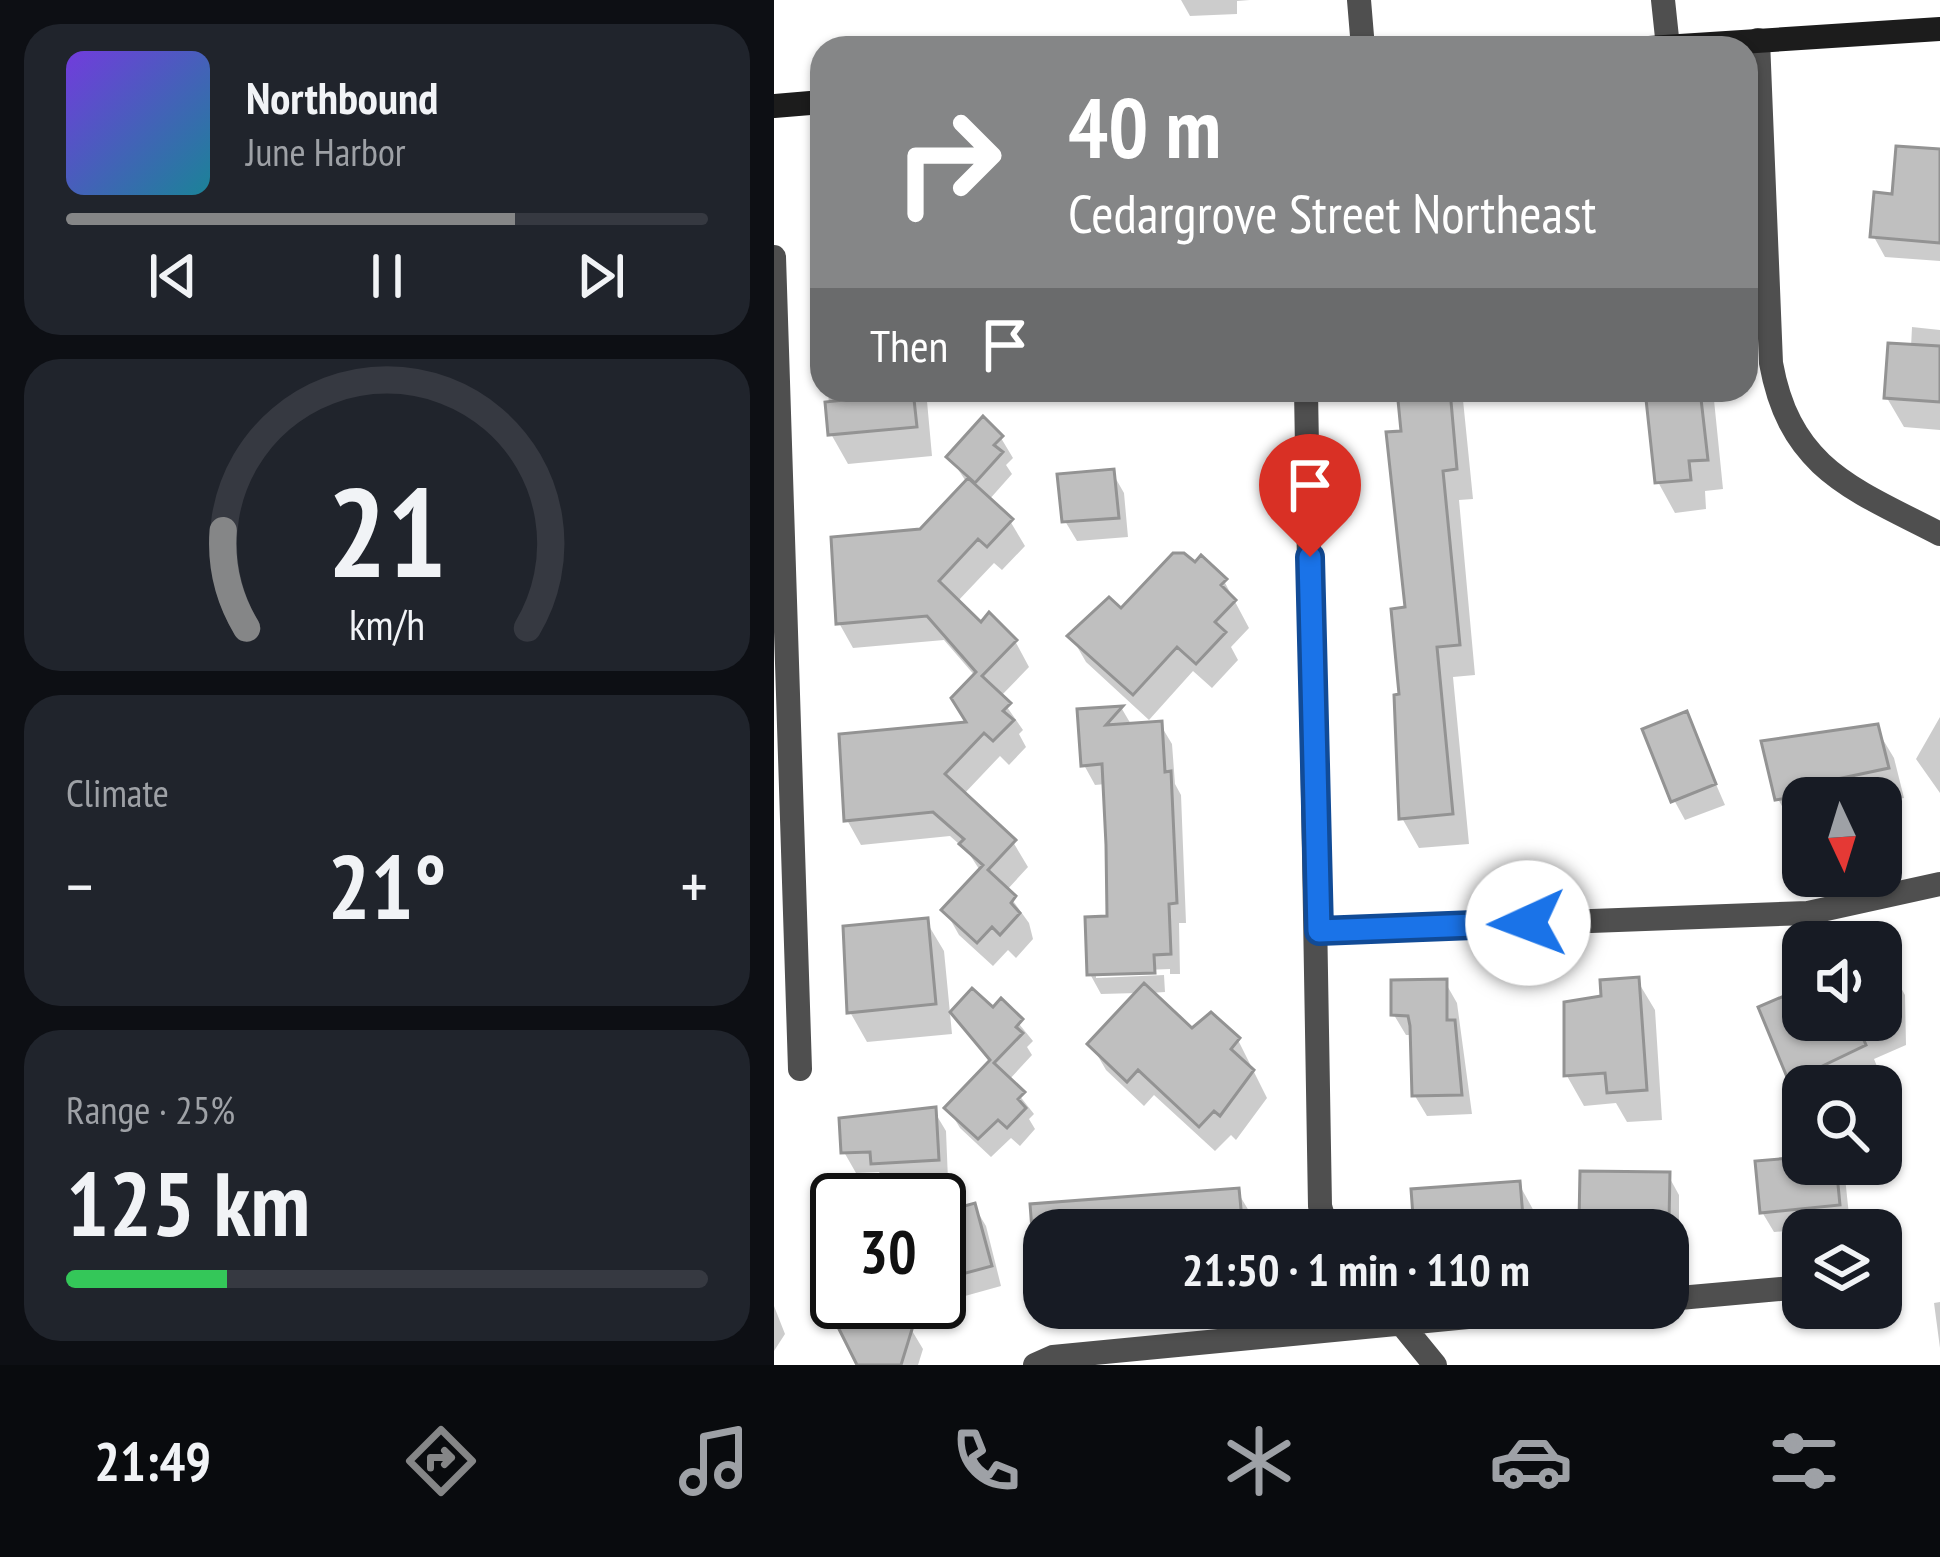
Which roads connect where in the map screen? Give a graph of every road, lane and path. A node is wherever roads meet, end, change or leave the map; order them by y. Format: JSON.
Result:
{"nodes":[{"id":1,"x":1358,"y":0,"type":"edge"},
{"id":2,"x":1663,"y":0,"type":"edge"},
{"id":3,"x":1940,"y":29,"type":"edge"},
{"id":4,"x":1362,"y":36,"type":"edge"},
{"id":5,"x":1667,"y":36,"type":"edge"},
{"id":6,"x":1758,"y":40,"type":"joint"},
{"id":7,"x":810,"y":103,"type":"edge"},
{"id":8,"x":774,"y":106,"type":"edge"},
{"id":9,"x":774,"y":257,"type":"edge"},
{"id":10,"x":1306,"y":402,"type":"edge"},
{"id":11,"x":1940,"y":534,"type":"edge"},
{"id":12,"x":1940,"y":884,"type":"edge"},
{"id":13,"x":1319,"y":931,"type":"junction"},
{"id":14,"x":800,"y":1069,"type":"dead end"},
{"id":15,"x":1321,"y":1209,"type":"edge"},
{"id":16,"x":1782,"y":1289,"type":"edge"},
{"id":17,"x":1689,"y":1297,"type":"edge"},
{"id":18,"x":1280,"y":1329,"type":"edge"},
{"id":19,"x":1405,"y":1329,"type":"edge"},
{"id":20,"x":1035,"y":1365,"type":"edge"},
{"id":21,"x":1435,"y":1365,"type":"edge"}],
"edges":[{"from":1,"to":4,"type":"street"},
{"from":2,"to":5,"type":"street"},
{"from":3,"to":6,"type":"main road"},
{"from":6,"to":11,"type":"street"},
{"from":7,"to":8,"type":"main road"},
{"from":9,"to":14,"type":"street"},
{"from":10,"to":13,"type":"street"},
{"from":12,"to":13,"type":"street"},
{"from":13,"to":15,"type":"street"},
{"from":16,"to":17,"type":"street"},
{"from":18,"to":20,"type":"street"},
{"from":19,"to":21,"type":"street"}]}
